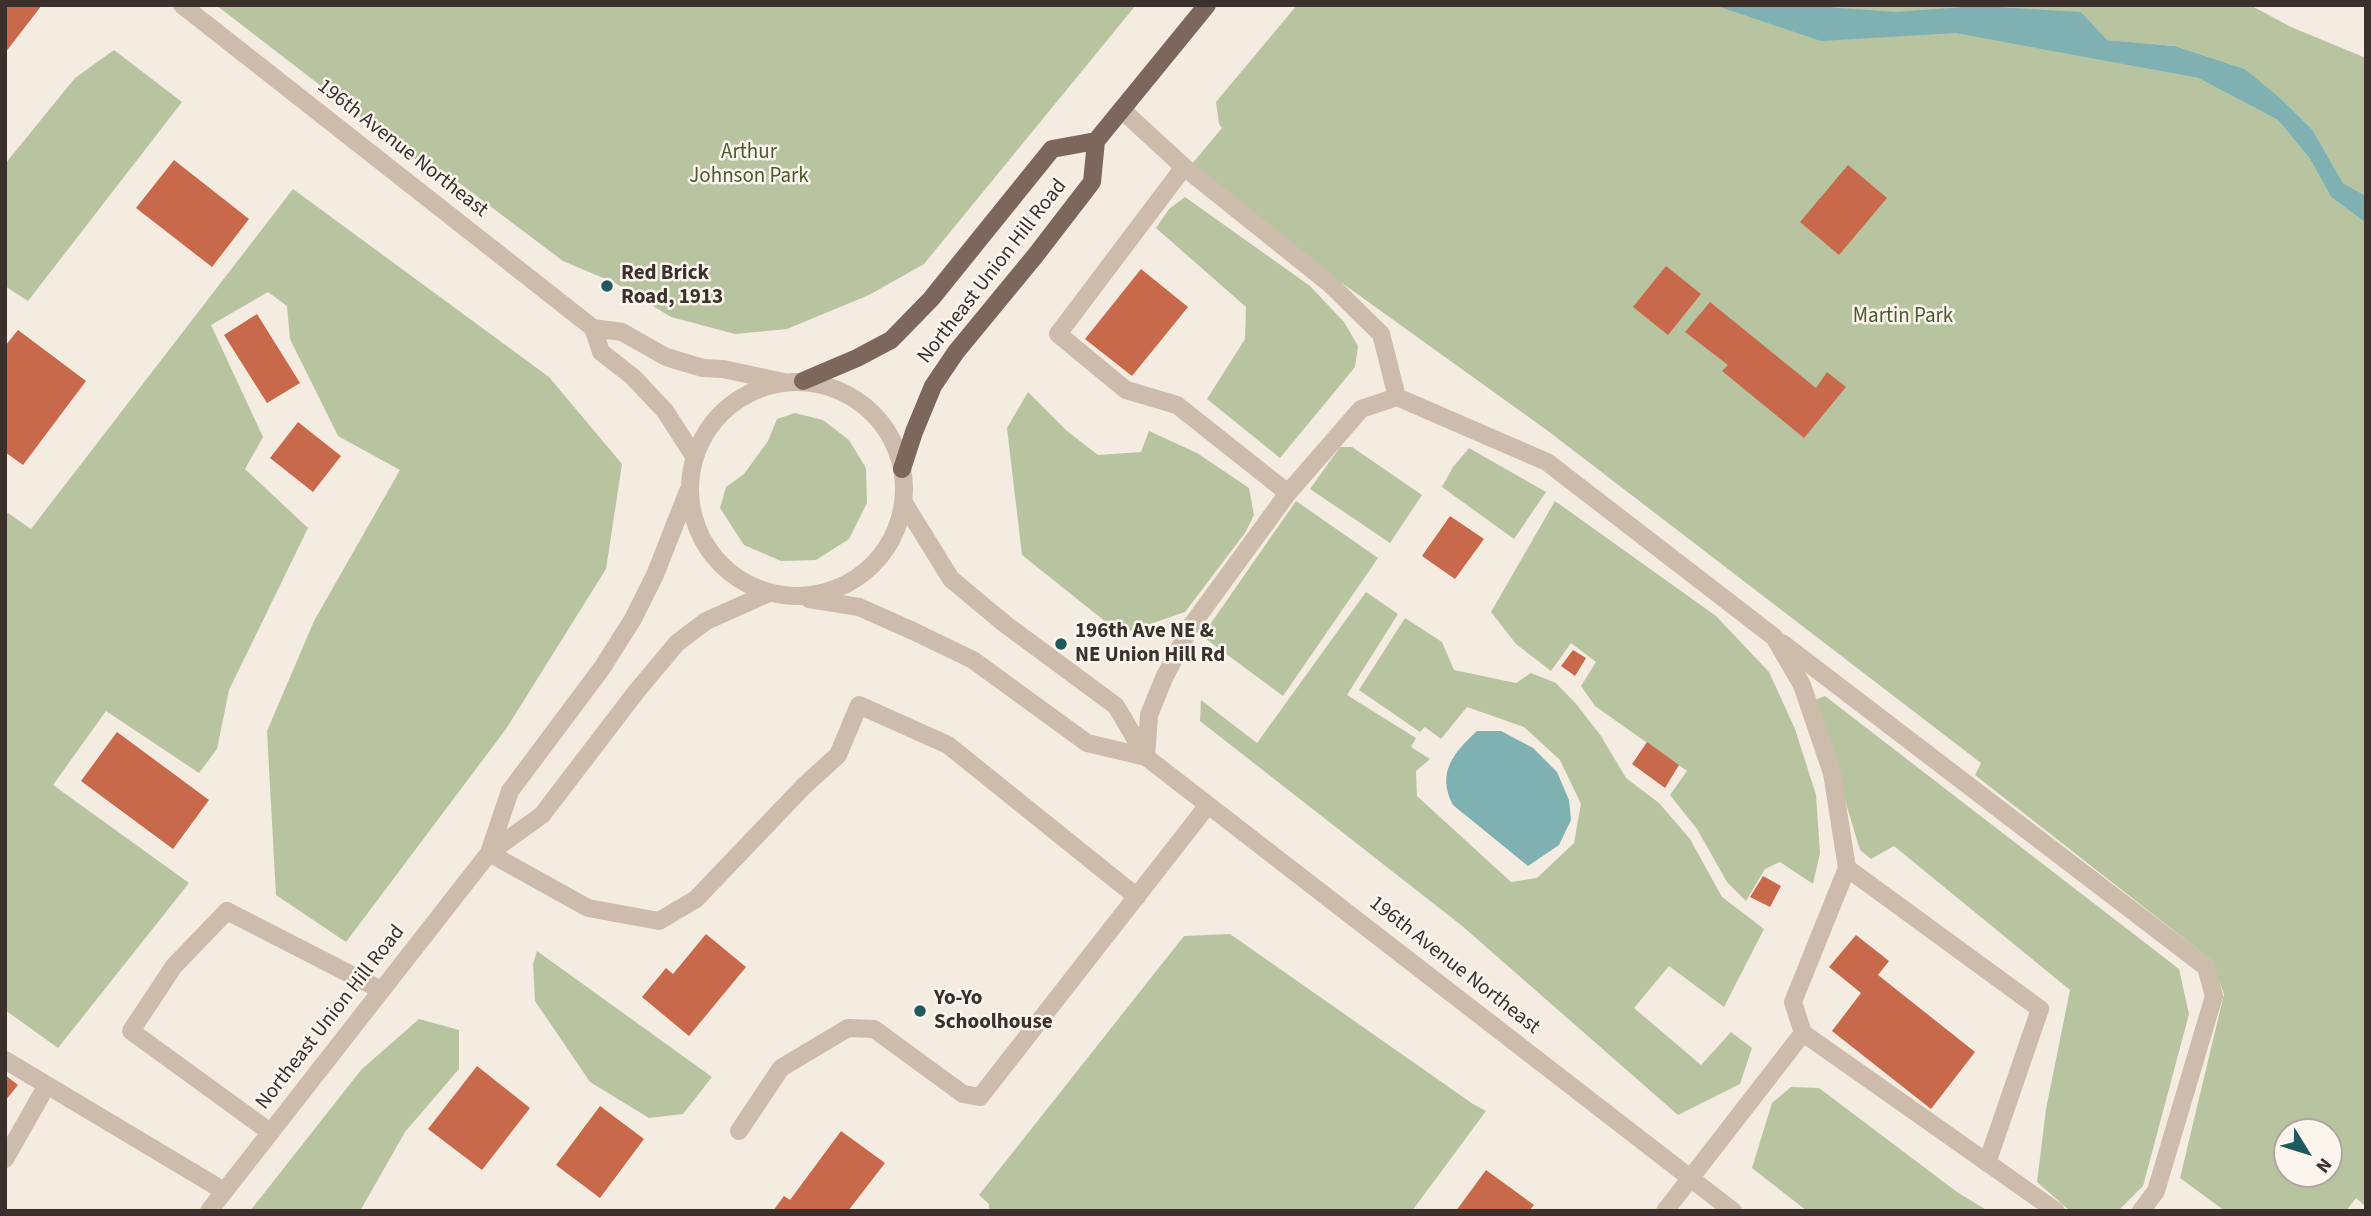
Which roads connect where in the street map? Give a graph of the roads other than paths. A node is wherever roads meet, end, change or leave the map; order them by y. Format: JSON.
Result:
{"nodes":[{"id":1,"x":182,"y":5,"type":"edge"},
{"id":2,"x":1207,"y":5,"type":"edge"},
{"id":3,"x":1122,"y":110,"type":"junction"},
{"id":4,"x":1096,"y":141,"type":"junction"},
{"id":5,"x":1184,"y":167,"type":"junction"},
{"id":6,"x":593,"y":328,"type":"junction"},
{"id":7,"x":803,"y":381,"type":"junction"},
{"id":8,"x":784,"y":382,"type":"junction"},
{"id":9,"x":1397,"y":397,"type":"junction"},
{"id":10,"x":694,"y":456,"type":"junction"},
{"id":11,"x":902,"y":469,"type":"junction"},
{"id":12,"x":689,"y":487,"type":"junction"},
{"id":13,"x":1287,"y":493,"type":"junction"},
{"id":14,"x":904,"y":503,"type":"junction"},
{"id":15,"x":769,"y":593,"type":"junction"},
{"id":16,"x":794,"y":597,"type":"junction"},
{"id":17,"x":1774,"y":637,"type":"junction"},
{"id":18,"x":1146,"y":757,"type":"junction"},
{"id":19,"x":1208,"y":804,"type":"junction"},
{"id":20,"x":489,"y":853,"type":"junction"},
{"id":21,"x":1847,"y":867,"type":"junction"},
{"id":22,"x":1137,"y":897,"type":"junction"},
{"id":23,"x":381,"y":990,"type":"junction"},
{"id":24,"x":1803,"y":1033,"type":"junction"},
{"id":25,"x":5,"y":1060,"type":"edge"},
{"id":26,"x":47,"y":1085,"type":"junction"},
{"id":27,"x":739,"y":1131,"type":"dead end"},
{"id":28,"x":270,"y":1132,"type":"junction"},
{"id":29,"x":5,"y":1159,"type":"edge"},
{"id":30,"x":1987,"y":1163,"type":"junction"},
{"id":31,"x":1690,"y":1177,"type":"junction"},
{"id":32,"x":224,"y":1191,"type":"junction"},
{"id":33,"x":209,"y":1211,"type":"edge"},
{"id":34,"x":1665,"y":1211,"type":"edge"},
{"id":35,"x":1733,"y":1211,"type":"edge"},
{"id":36,"x":2056,"y":1211,"type":"edge"},
{"id":37,"x":2141,"y":1211,"type":"edge"}],
"edges":[{"from":1,"to":6,"type":"street","name":"196th Avenue Northeast"},
{"from":2,"to":3,"type":"main road"},
{"from":3,"to":4,"type":"main road"},
{"from":3,"to":5,"type":"street"},
{"from":4,"to":7,"type":"main road","name":"Northeast Union Hill Road"},
{"from":4,"to":11,"type":"main road","name":"Northeast Union Hill Road"},
{"from":5,"to":9,"type":"street"},
{"from":5,"to":13,"type":"street"},
{"from":6,"to":8,"type":"street","name":"196th Avenue Northeast"},
{"from":6,"to":10,"type":"street","name":"196th Avenue Northeast"},
{"from":7,"to":8,"type":"street"},
{"from":7,"to":11,"type":"street"},
{"from":8,"to":10,"type":"street"},
{"from":9,"to":13,"type":"street"},
{"from":9,"to":17,"type":"street"},
{"from":10,"to":12,"type":"street"},
{"from":11,"to":14,"type":"street"},
{"from":12,"to":15,"type":"street"},
{"from":12,"to":20,"type":"street","name":"Northeast Union Hill Road"},
{"from":13,"to":18,"type":"street"},
{"from":14,"to":16,"type":"street"},
{"from":14,"to":18,"type":"street","name":"196th Avenue Northeast"},
{"from":15,"to":16,"type":"street"},
{"from":15,"to":20,"type":"street","name":"Northeast Union Hill Road"},
{"from":16,"to":18,"type":"street","name":"196th Avenue Northeast"},
{"from":17,"to":21,"type":"street"},
{"from":17,"to":37,"type":"street"},
{"from":18,"to":19,"type":"street","name":"196th Avenue Northeast"},
{"from":19,"to":22,"type":"street"},
{"from":19,"to":31,"type":"street","name":"196th Avenue Northeast"},
{"from":20,"to":22,"type":"street"},
{"from":20,"to":23,"type":"street","name":"Northeast Union Hill Road"},
{"from":21,"to":24,"type":"street"},
{"from":21,"to":30,"type":"street"},
{"from":22,"to":27,"type":"street"},
{"from":23,"to":28,"type":"street","name":"Northeast Union Hill Road"},
{"from":23,"to":28,"type":"street"},
{"from":24,"to":30,"type":"street"},
{"from":24,"to":31,"type":"street"},
{"from":25,"to":26,"type":"street"},
{"from":26,"to":29,"type":"street"},
{"from":26,"to":32,"type":"street"},
{"from":28,"to":32,"type":"street","name":"Northeast Union Hill Road"},
{"from":30,"to":36,"type":"street"},
{"from":31,"to":34,"type":"street"},
{"from":31,"to":35,"type":"street","name":"196th Avenue Northeast"},
{"from":32,"to":33,"type":"street","name":"Northeast Union Hill Road"}]}
